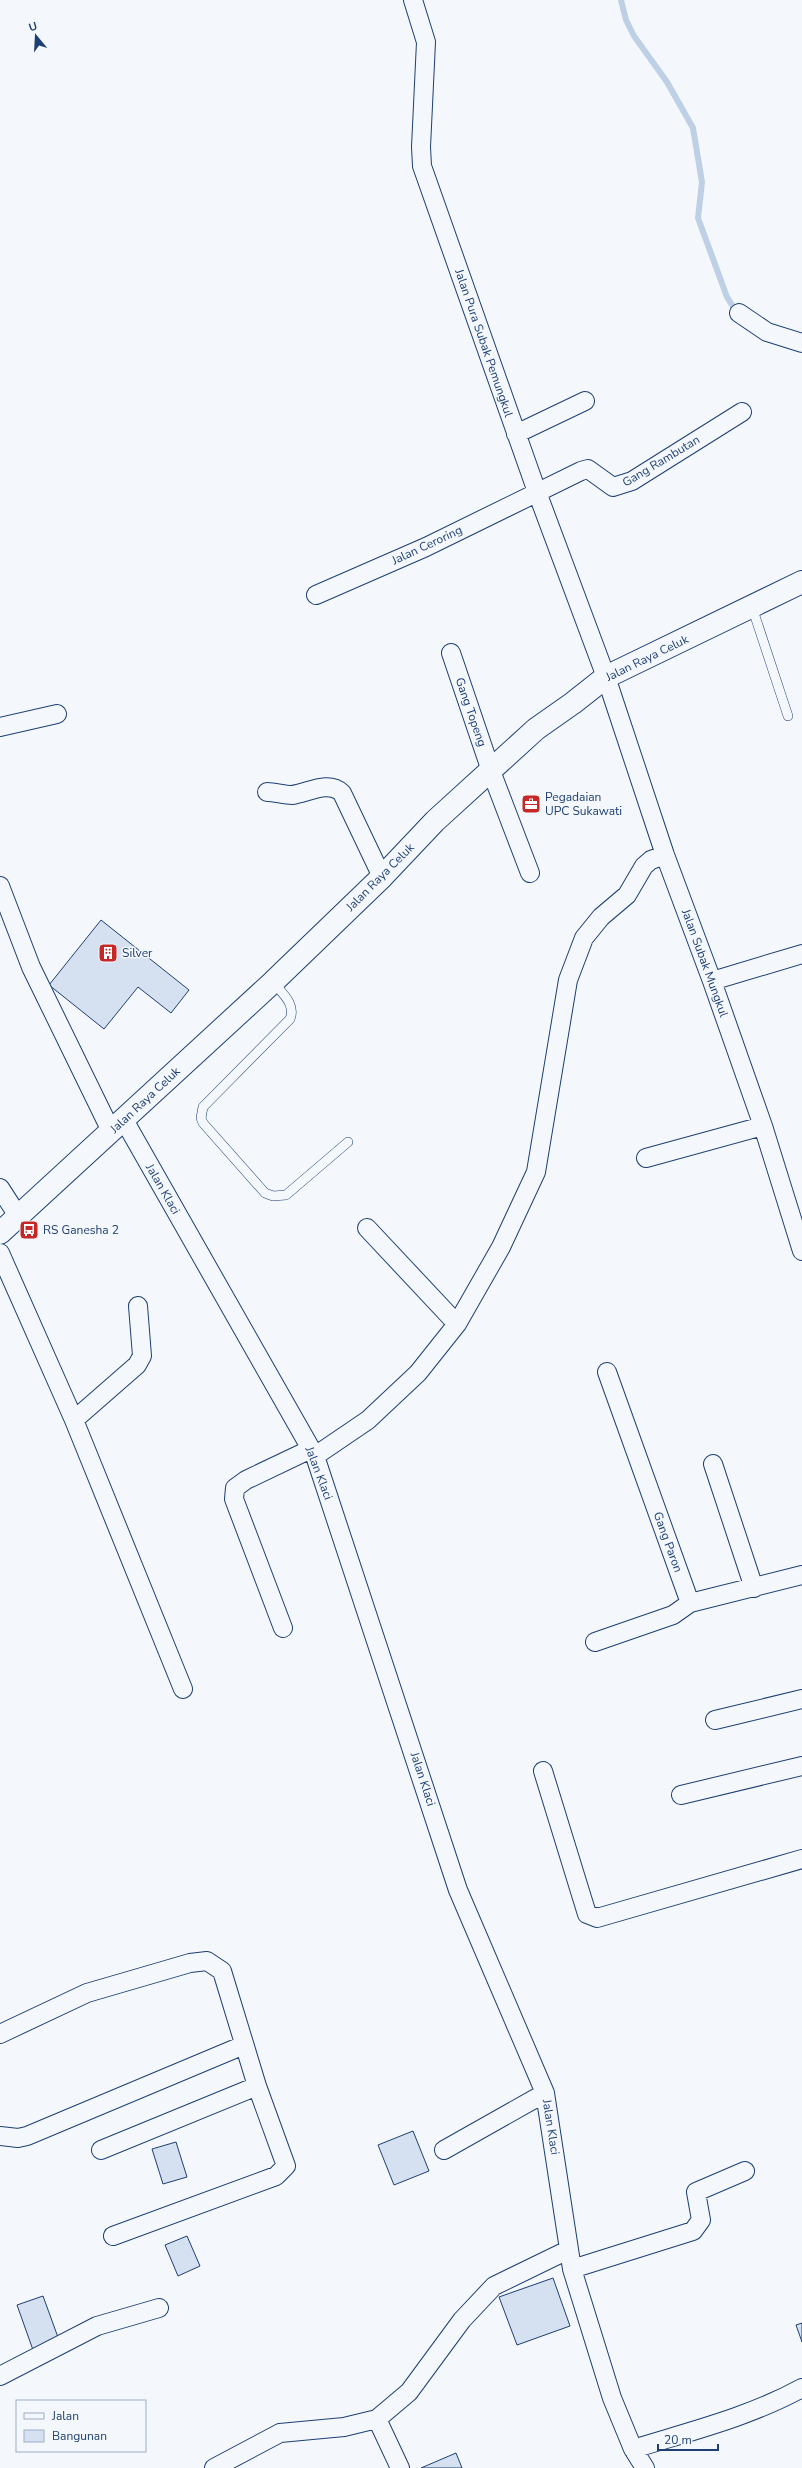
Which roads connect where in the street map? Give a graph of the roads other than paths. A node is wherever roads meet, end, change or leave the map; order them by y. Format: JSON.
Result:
{"nodes":[{"id":1,"x":413,"y":0,"type":"edge"},
{"id":2,"x":739,"y":313,"type":"dead end"},
{"id":3,"x":802,"y":343,"type":"edge"},
{"id":4,"x":585,"y":401,"type":"dead end"},
{"id":5,"x":742,"y":412,"type":"dead end"},
{"id":6,"x":516,"y":434,"type":"junction"},
{"id":7,"x":537,"y":492,"type":"junction"},
{"id":8,"x":802,"y":582,"type":"edge"},
{"id":9,"x":316,"y":595,"type":"dead end"},
{"id":10,"x":752,"y":607,"type":"junction"},
{"id":11,"x":451,"y":653,"type":"dead end"},
{"id":12,"x":606,"y":677,"type":"junction"},
{"id":13,"x":57,"y":714,"type":"dead end"},
{"id":14,"x":788,"y":716,"type":"dead end"},
{"id":15,"x":0,"y":728,"type":"edge"},
{"id":16,"x":491,"y":771,"type":"junction"},
{"id":17,"x":267,"y":792,"type":"dead end"},
{"id":18,"x":665,"y":855,"type":"junction"},
{"id":19,"x":530,"y":873,"type":"dead end"},
{"id":20,"x":382,"y":877,"type":"junction"},
{"id":21,"x":0,"y":886,"type":"edge"},
{"id":22,"x":802,"y":954,"type":"edge"},
{"id":23,"x":712,"y":981,"type":"junction"},
{"id":24,"x":273,"y":982,"type":"junction"},
{"id":25,"x":117,"y":1126,"type":"junction"},
{"id":26,"x":763,"y":1126,"type":"junction"},
{"id":27,"x":348,"y":1142,"type":"dead end"},
{"id":28,"x":646,"y":1158,"type":"dead end"},
{"id":29,"x":9,"y":1202,"type":"edge"},
{"id":30,"x":367,"y":1228,"type":"dead end"},
{"id":31,"x":0,"y":1233,"type":"edge"},
{"id":32,"x":802,"y":1251,"type":"edge"},
{"id":33,"x":0,"y":1253,"type":"edge"},
{"id":34,"x":138,"y":1306,"type":"dead end"},
{"id":35,"x":457,"y":1324,"type":"junction"},
{"id":36,"x":607,"y":1372,"type":"dead end"},
{"id":37,"x":74,"y":1420,"type":"junction"},
{"id":38,"x":313,"y":1452,"type":"junction"},
{"id":39,"x":713,"y":1464,"type":"dead end"},
{"id":40,"x":802,"y":1575,"type":"edge"},
{"id":41,"x":754,"y":1588,"type":"junction"},
{"id":42,"x":690,"y":1603,"type":"junction"},
{"id":43,"x":283,"y":1628,"type":"dead end"},
{"id":44,"x":595,"y":1642,"type":"dead end"},
{"id":45,"x":183,"y":1689,"type":"dead end"},
{"id":46,"x":802,"y":1700,"type":"edge"},
{"id":47,"x":715,"y":1720,"type":"dead end"},
{"id":48,"x":802,"y":1766,"type":"edge"},
{"id":49,"x":543,"y":1771,"type":"dead end"},
{"id":50,"x":681,"y":1795,"type":"dead end"},
{"id":51,"x":802,"y":1859,"type":"edge"},
{"id":52,"x":0,"y":2034,"type":"edge"},
{"id":53,"x":244,"y":2045,"type":"junction"},
{"id":54,"x":257,"y":2086,"type":"junction"},
{"id":55,"x":545,"y":2093,"type":"junction"},
{"id":56,"x":0,"y":2136,"type":"edge"},
{"id":57,"x":101,"y":2150,"type":"dead end"},
{"id":58,"x":444,"y":2150,"type":"dead end"},
{"id":59,"x":745,"y":2171,"type":"dead end"},
{"id":60,"x":113,"y":2236,"type":"dead end"},
{"id":61,"x":568,"y":2250,"type":"junction"},
{"id":62,"x":572,"y":2269,"type":"junction"},
{"id":63,"x":159,"y":2308,"type":"dead end"},
{"id":64,"x":0,"y":2376,"type":"edge"},
{"id":65,"x":802,"y":2388,"type":"edge"},
{"id":66,"x":377,"y":2419,"type":"junction"},
{"id":67,"x":633,"y":2449,"type":"junction"},
{"id":68,"x":214,"y":2468,"type":"edge"},
{"id":69,"x":400,"y":2468,"type":"edge"},
{"id":70,"x":645,"y":2468,"type":"edge"}],
"edges":[{"from":1,"to":6,"type":"street","name":"Jalan Pura Subak Pemungkul"},
{"from":2,"to":3,"type":"street"},
{"from":4,"to":6,"type":"street"},
{"from":5,"to":7,"type":"street","name":"Gang Rambutan"},
{"from":6,"to":7,"type":"street","name":"Jalan Pura Subak Pemungkul"},
{"from":7,"to":9,"type":"street","name":"Jalan Ceroring"},
{"from":7,"to":12,"type":"street","name":"Jalan Pura Subak Pemungkul"},
{"from":8,"to":10,"type":"highway","name":"Jalan Raya Celuk"},
{"from":10,"to":12,"type":"highway","name":"Jalan Raya Celuk"},
{"from":10,"to":14,"type":"lane"},
{"from":11,"to":16,"type":"street","name":"Gang Topeng"},
{"from":12,"to":16,"type":"highway","name":"Jalan Raya Celuk"},
{"from":12,"to":18,"type":"street","name":"Jalan Subak Mungkul"},
{"from":13,"to":15,"type":"street"},
{"from":16,"to":19,"type":"street","name":"Gang Topeng"},
{"from":16,"to":20,"type":"highway","name":"Jalan Raya Celuk"},
{"from":17,"to":20,"type":"street"},
{"from":18,"to":23,"type":"street","name":"Jalan Subak Mungkul"},
{"from":18,"to":35,"type":"street"},
{"from":20,"to":24,"type":"highway","name":"Jalan Raya Celuk"},
{"from":21,"to":25,"type":"street","name":"Jalan Klaci"},
{"from":22,"to":23,"type":"street"},
{"from":23,"to":26,"type":"street","name":"Jalan Subak Mungkul"},
{"from":24,"to":25,"type":"highway","name":"Jalan Raya Celuk"},
{"from":24,"to":27,"type":"lane"},
{"from":25,"to":29,"type":"highway","name":"Jalan Raya Celuk"},
{"from":25,"to":38,"type":"street","name":"Jalan Klaci"},
{"from":26,"to":28,"type":"street"},
{"from":26,"to":32,"type":"street","name":"Jalan Subak Mungkul"},
{"from":29,"to":31,"type":"highway","name":"Jalan Raya Celuk"},
{"from":30,"to":35,"type":"street"},
{"from":33,"to":37,"type":"street"},
{"from":34,"to":37,"type":"street"},
{"from":35,"to":38,"type":"street"},
{"from":36,"to":42,"type":"street","name":"Gang Paron"},
{"from":37,"to":45,"type":"street"},
{"from":38,"to":43,"type":"street"},
{"from":38,"to":55,"type":"street","name":"Jalan Klaci"},
{"from":39,"to":41,"type":"street"},
{"from":40,"to":41,"type":"street"},
{"from":41,"to":42,"type":"street"},
{"from":42,"to":44,"type":"street"},
{"from":46,"to":47,"type":"street"},
{"from":48,"to":50,"type":"street"},
{"from":49,"to":51,"type":"street"},
{"from":52,"to":53,"type":"street"},
{"from":53,"to":54,"type":"street"},
{"from":53,"to":56,"type":"street"},
{"from":54,"to":57,"type":"street"},
{"from":54,"to":60,"type":"street"},
{"from":55,"to":58,"type":"street"},
{"from":55,"to":61,"type":"street","name":"Jalan Klaci"},
{"from":59,"to":62,"type":"street"},
{"from":61,"to":62,"type":"street","name":"Jalan Klaci"},
{"from":61,"to":66,"type":"street"},
{"from":62,"to":67,"type":"street","name":"Jalan Klaci"},
{"from":63,"to":64,"type":"street"},
{"from":65,"to":67,"type":"street"},
{"from":66,"to":68,"type":"street"},
{"from":66,"to":69,"type":"street"},
{"from":67,"to":70,"type":"street","name":"Jalan Klaci"}]}
